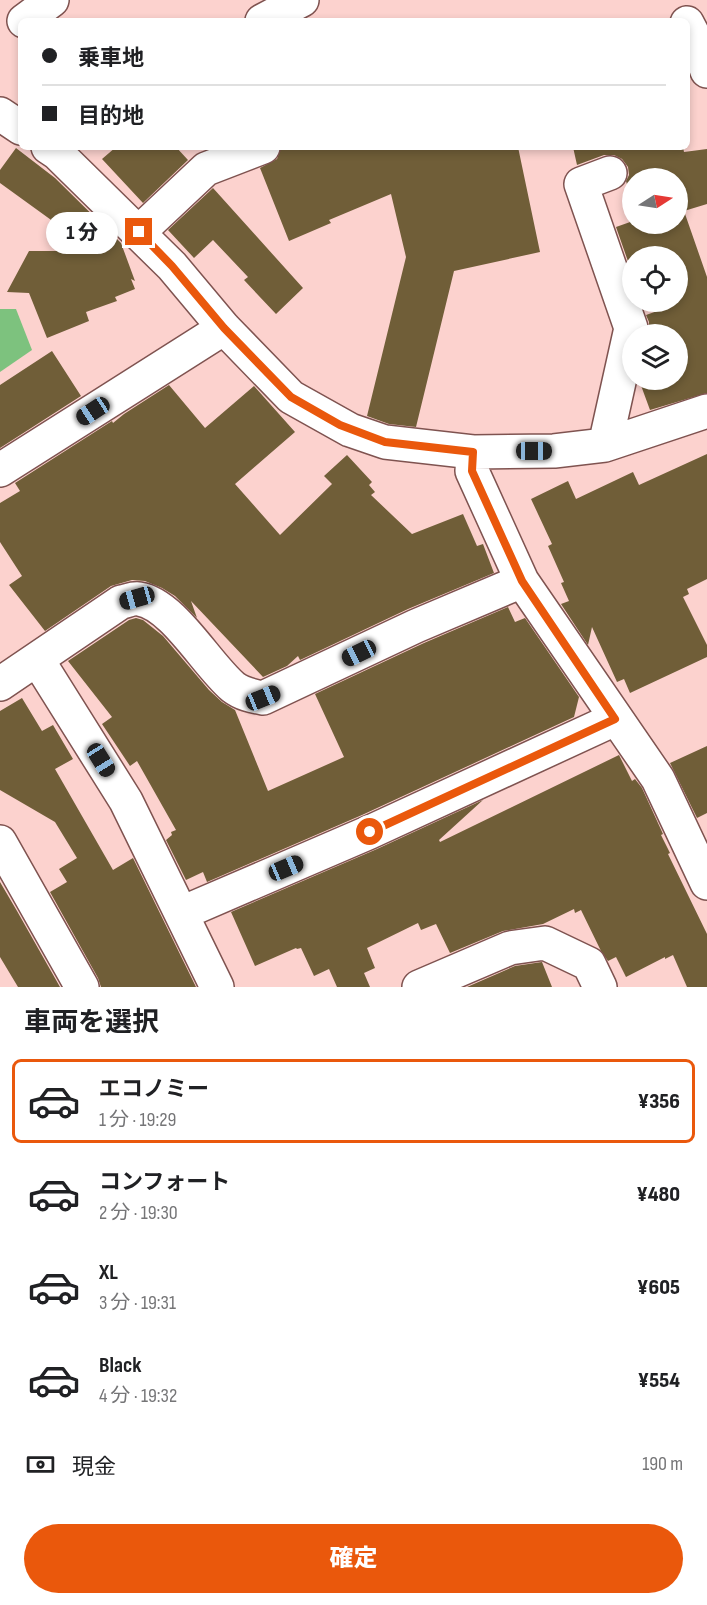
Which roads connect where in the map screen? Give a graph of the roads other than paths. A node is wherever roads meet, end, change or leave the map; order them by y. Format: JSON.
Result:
{"nodes":[{"id":1,"x":52,"y":0,"type":"edge"},
{"id":2,"x":302,"y":0,"type":"edge"},
{"id":3,"x":27,"y":18,"type":"edge"},
{"id":4,"x":268,"y":18,"type":"edge"},
{"id":5,"x":0,"y":19,"type":"edge"},
{"id":6,"x":18,"y":25,"type":"edge"},
{"id":7,"x":690,"y":28,"type":"edge"},
{"id":8,"x":707,"y":71,"type":"edge"},
{"id":9,"x":58,"y":150,"type":"edge"},
{"id":10,"x":254,"y":150,"type":"edge"},
{"id":11,"x":610,"y":173,"type":"dead end"},
{"id":12,"x":139,"y":232,"type":"junction"},
{"id":13,"x":622,"y":288,"type":"edge"},
{"id":14,"x":629,"y":312,"type":"edge"},
{"id":15,"x":224,"y":328,"type":"junction"},
{"id":16,"x":705,"y":418,"type":"edge"},
{"id":17,"x":605,"y":446,"type":"junction"},
{"id":18,"x":473,"y":452,"type":"junction"},
{"id":19,"x":0,"y":470,"type":"edge"},
{"id":20,"x":522,"y":581,"type":"junction"},
{"id":21,"x":37,"y":659,"type":"junction"},
{"id":22,"x":0,"y":684,"type":"edge"},
{"id":23,"x":615,"y":719,"type":"junction"},
{"id":24,"x":0,"y":842,"type":"edge"},
{"id":25,"x":700,"y":848,"type":"edge"},
{"id":26,"x":707,"y":883,"type":"edge"},
{"id":27,"x":182,"y":913,"type":"junction"},
{"id":28,"x":82,"y":987,"type":"edge"},
{"id":29,"x":217,"y":987,"type":"edge"},
{"id":30,"x":419,"y":987,"type":"edge"},
{"id":31,"x":600,"y":987,"type":"edge"}],
"edges":[{"from":1,"to":3,"type":"street"},
{"from":2,"to":4,"type":"street"},
{"from":5,"to":6,"type":"street"},
{"from":7,"to":8,"type":"street"},
{"from":9,"to":12,"type":"street"},
{"from":10,"to":12,"type":"street"},
{"from":11,"to":13,"type":"street"},
{"from":12,"to":15,"type":"street"},
{"from":14,"to":17,"type":"street"},
{"from":15,"to":18,"type":"street"},
{"from":15,"to":19,"type":"street"},
{"from":16,"to":17,"type":"street"},
{"from":17,"to":18,"type":"street"},
{"from":18,"to":20,"type":"street"},
{"from":20,"to":21,"type":"street"},
{"from":20,"to":23,"type":"street"},
{"from":21,"to":22,"type":"street"},
{"from":21,"to":27,"type":"street"},
{"from":23,"to":25,"type":"street"},
{"from":23,"to":27,"type":"street"},
{"from":24,"to":28,"type":"street"},
{"from":25,"to":26,"type":"street"},
{"from":27,"to":29,"type":"street"},
{"from":30,"to":31,"type":"street"}]}
